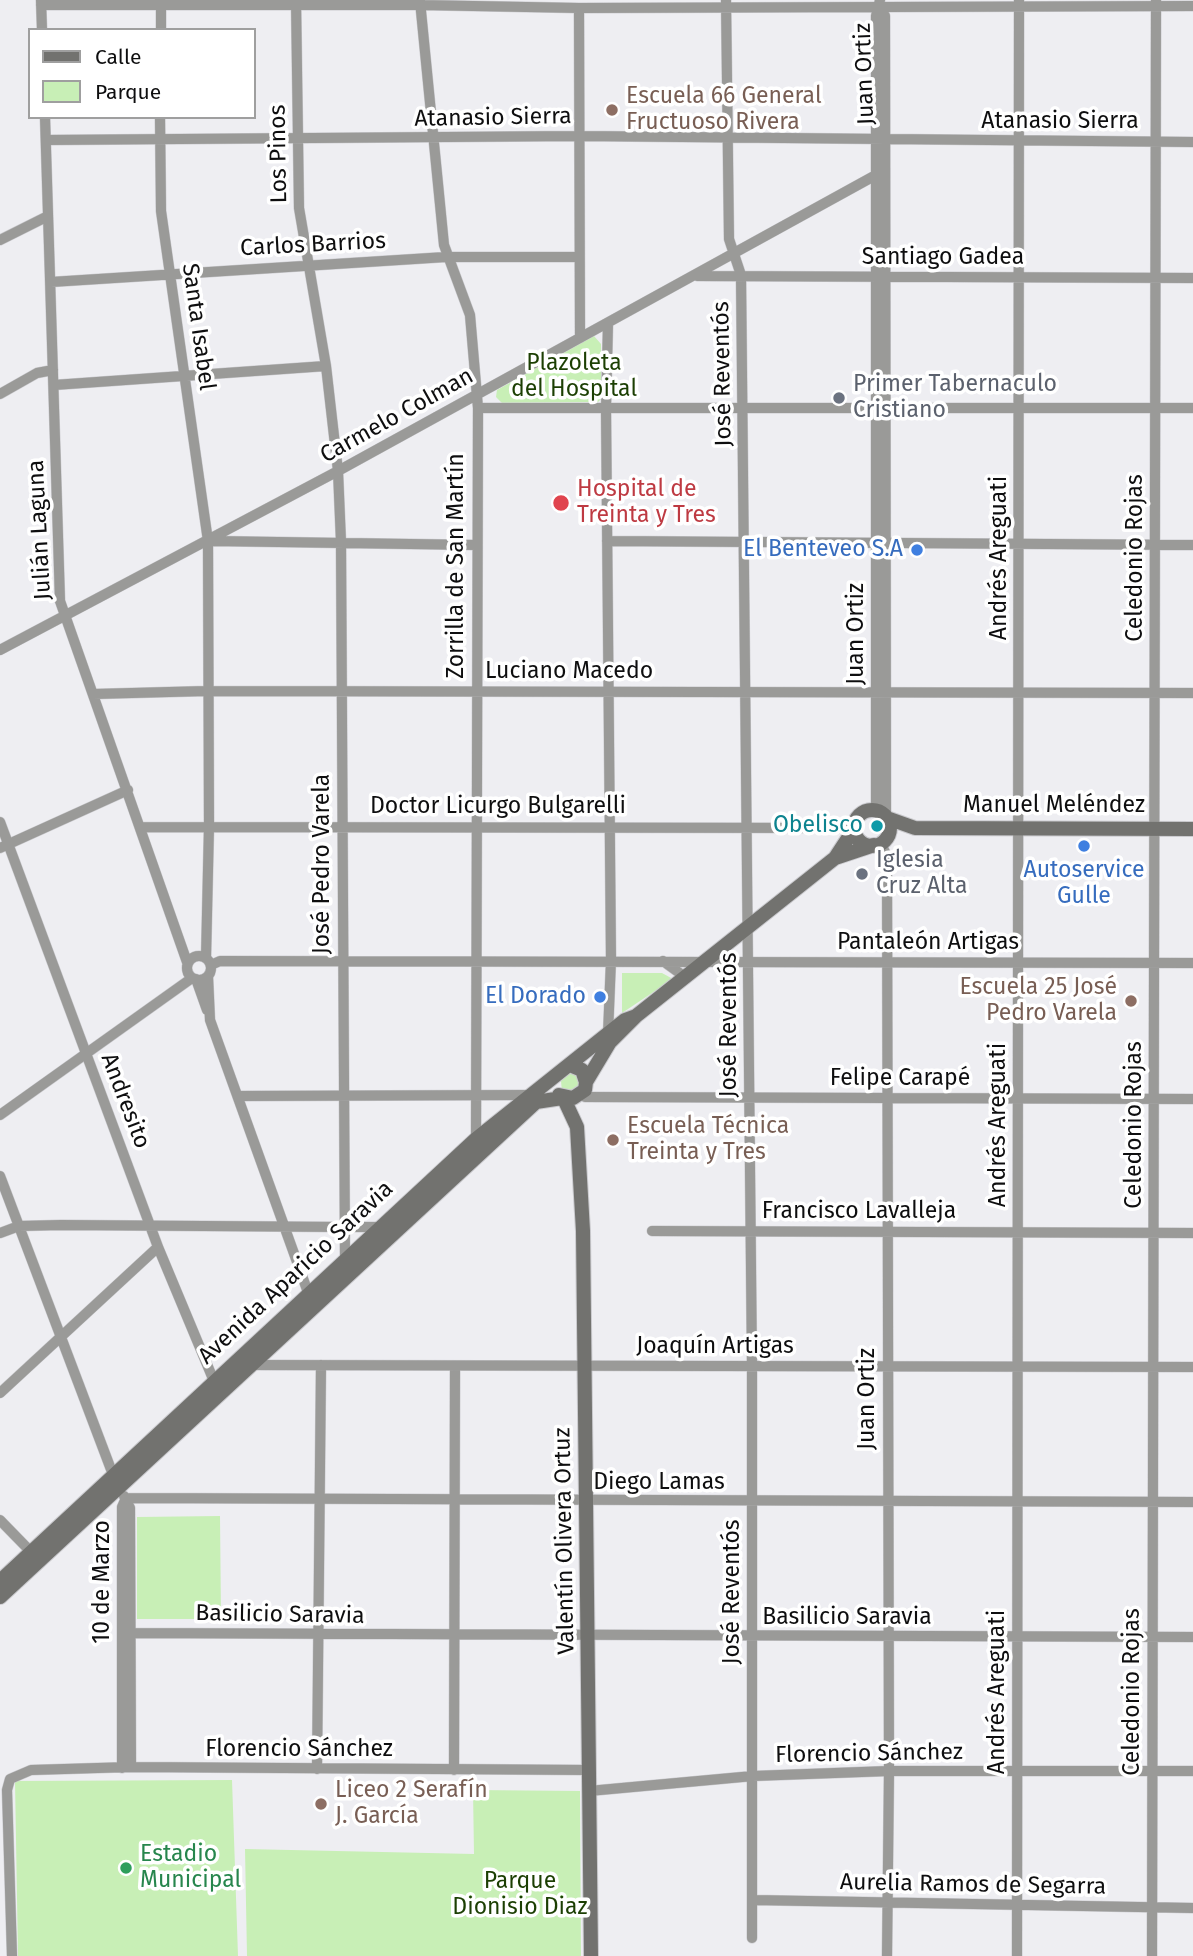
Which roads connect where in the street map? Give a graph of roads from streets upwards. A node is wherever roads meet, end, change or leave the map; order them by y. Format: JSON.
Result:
{"nodes":[{"id":1,"x":161,"y":2,"type":"edge"},
{"id":2,"x":296,"y":2,"type":"edge"},
{"id":3,"x":420,"y":2,"type":"edge"},
{"id":4,"x":41,"y":3,"type":"edge"},
{"id":5,"x":1020,"y":3,"type":"edge"},
{"id":6,"x":1156,"y":3,"type":"edge"},
{"id":7,"x":726,"y":4,"type":"edge"},
{"id":8,"x":880,"y":4,"type":"edge"},
{"id":9,"x":1193,"y":6,"type":"edge"},
{"id":10,"x":579,"y":8,"type":"junction"},
{"id":11,"x":42,"y":28,"type":"edge"},
{"id":12,"x":161,"y":28,"type":"edge"},
{"id":13,"x":45,"y":119,"type":"edge"},
{"id":14,"x":160,"y":119,"type":"edge"},
{"id":15,"x":579,"y":136,"type":"junction"},
{"id":16,"x":727,"y":137,"type":"junction"},
{"id":17,"x":431,"y":138,"type":"junction"},
{"id":18,"x":160,"y":139,"type":"junction"},
{"id":19,"x":296,"y":139,"type":"junction"},
{"id":20,"x":874,"y":139,"type":"junction"},
{"id":21,"x":886,"y":139,"type":"junction"},
{"id":22,"x":46,"y":140,"type":"junction"},
{"id":23,"x":1019,"y":142,"type":"junction"},
{"id":24,"x":1156,"y":142,"type":"junction"},
{"id":25,"x":1193,"y":142,"type":"edge"},
{"id":26,"x":885,"y":170,"type":"junction"},
{"id":27,"x":873,"y":176,"type":"junction"},
{"id":28,"x":48,"y":216,"type":"junction"},
{"id":29,"x":0,"y":240,"type":"edge"},
{"id":30,"x":735,"y":254,"type":"junction"},
{"id":31,"x":446,"y":257,"type":"junction"},
{"id":32,"x":579,"y":257,"type":"junction"},
{"id":33,"x":308,"y":264,"type":"junction"},
{"id":34,"x":170,"y":272,"type":"junction"},
{"id":35,"x":741,"y":275,"type":"junction"},
{"id":36,"x":694,"y":276,"type":"junction"},
{"id":37,"x":881,"y":277,"type":"junction"},
{"id":38,"x":1019,"y":277,"type":"junction"},
{"id":39,"x":1156,"y":278,"type":"junction"},
{"id":40,"x":1193,"y":278,"type":"edge"},
{"id":41,"x":51,"y":282,"type":"junction"},
{"id":42,"x":608,"y":323,"type":"junction"},
{"id":43,"x":580,"y":338,"type":"junction"},
{"id":44,"x":326,"y":366,"type":"junction"},
{"id":45,"x":53,"y":370,"type":"junction"},
{"id":46,"x":186,"y":376,"type":"junction"},
{"id":47,"x":54,"y":385,"type":"junction"},
{"id":48,"x":476,"y":393,"type":"junction"},
{"id":49,"x":0,"y":394,"type":"edge"},
{"id":50,"x":743,"y":407,"type":"junction"},
{"id":51,"x":881,"y":407,"type":"junction"},
{"id":52,"x":478,"y":408,"type":"junction"},
{"id":53,"x":606,"y":408,"type":"junction"},
{"id":54,"x":1019,"y":408,"type":"junction"},
{"id":55,"x":1156,"y":408,"type":"junction"},
{"id":56,"x":1193,"y":408,"type":"edge"},
{"id":57,"x":338,"y":471,"type":"junction"},
{"id":58,"x":208,"y":541,"type":"junction"},
{"id":59,"x":607,"y":541,"type":"junction"},
{"id":60,"x":341,"y":542,"type":"junction"},
{"id":61,"x":744,"y":544,"type":"junction"},
{"id":62,"x":476,"y":545,"type":"junction"},
{"id":63,"x":881,"y":545,"type":"junction"},
{"id":64,"x":1019,"y":545,"type":"junction"},
{"id":65,"x":1156,"y":545,"type":"junction"},
{"id":66,"x":1193,"y":545,"type":"edge"},
{"id":67,"x":64,"y":616,"type":"junction"},
{"id":68,"x":0,"y":650,"type":"edge"},
{"id":69,"x":207,"y":691,"type":"junction"},
{"id":70,"x":342,"y":691,"type":"junction"},
{"id":71,"x":475,"y":691,"type":"junction"},
{"id":72,"x":610,"y":691,"type":"junction"},
{"id":73,"x":746,"y":692,"type":"junction"},
{"id":74,"x":882,"y":693,"type":"junction"},
{"id":75,"x":1019,"y":693,"type":"junction"},
{"id":76,"x":1156,"y":693,"type":"junction"},
{"id":77,"x":1193,"y":693,"type":"edge"},
{"id":78,"x":94,"y":694,"type":"junction"},
{"id":79,"x":128,"y":790,"type":"junction"},
{"id":80,"x":883,"y":815,"type":"junction"},
{"id":81,"x":0,"y":821,"type":"edge"},
{"id":82,"x":209,"y":826,"type":"junction"},
{"id":83,"x":477,"y":826,"type":"junction"},
{"id":84,"x":142,"y":827,"type":"junction"},
{"id":85,"x":343,"y":827,"type":"junction"},
{"id":86,"x":610,"y":827,"type":"junction"},
{"id":87,"x":747,"y":827,"type":"junction"},
{"id":88,"x":854,"y":828,"type":"junction"},
{"id":89,"x":915,"y":828,"type":"junction"},
{"id":90,"x":1018,"y":829,"type":"junction"},
{"id":91,"x":1155,"y":829,"type":"junction"},
{"id":92,"x":1193,"y":830,"type":"edge"},
{"id":93,"x":880,"y":843,"type":"junction"},
{"id":94,"x":4,"y":846,"type":"edge"},
{"id":95,"x":835,"y":858,"type":"junction"},
{"id":96,"x":748,"y":929,"type":"junction"},
{"id":97,"x":611,"y":960,"type":"junction"},
{"id":98,"x":662,"y":960,"type":"junction"},
{"id":99,"x":208,"y":961,"type":"junction"},
{"id":100,"x":706,"y":961,"type":"junction"},
{"id":101,"x":748,"y":961,"type":"junction"},
{"id":102,"x":187,"y":962,"type":"junction"},
{"id":103,"x":342,"y":962,"type":"junction"},
{"id":104,"x":478,"y":962,"type":"junction"},
{"id":105,"x":886,"y":962,"type":"junction"},
{"id":106,"x":1019,"y":962,"type":"junction"},
{"id":107,"x":1154,"y":963,"type":"junction"},
{"id":108,"x":1193,"y":963,"type":"edge"},
{"id":109,"x":208,"y":976,"type":"junction"},
{"id":110,"x":685,"y":977,"type":"junction"},
{"id":111,"x":194,"y":979,"type":"junction"},
{"id":112,"x":636,"y":1016,"type":"junction"},
{"id":113,"x":211,"y":1020,"type":"junction"},
{"id":114,"x":608,"y":1034,"type":"junction"},
{"id":115,"x":87,"y":1053,"type":"junction"},
{"id":116,"x":564,"y":1070,"type":"junction"},
{"id":117,"x":585,"y":1090,"type":"junction"},
{"id":118,"x":342,"y":1095,"type":"junction"},
{"id":119,"x":478,"y":1095,"type":"junction"},
{"id":120,"x":530,"y":1095,"type":"junction"},
{"id":121,"x":238,"y":1096,"type":"junction"},
{"id":122,"x":749,"y":1097,"type":"junction"},
{"id":123,"x":563,"y":1098,"type":"junction"},
{"id":124,"x":887,"y":1098,"type":"junction"},
{"id":125,"x":1019,"y":1098,"type":"junction"},
{"id":126,"x":1153,"y":1099,"type":"junction"},
{"id":127,"x":1193,"y":1099,"type":"edge"},
{"id":128,"x":0,"y":1115,"type":"edge"},
{"id":129,"x":578,"y":1127,"type":"junction"},
{"id":130,"x":476,"y":1139,"type":"junction"},
{"id":131,"x":0,"y":1176,"type":"edge"},
{"id":132,"x":19,"y":1226,"type":"junction"},
{"id":133,"x":152,"y":1226,"type":"junction"},
{"id":134,"x":285,"y":1227,"type":"junction"},
{"id":135,"x":345,"y":1227,"type":"junction"},
{"id":136,"x":652,"y":1231,"type":"dead end"},
{"id":137,"x":751,"y":1231,"type":"junction"},
{"id":138,"x":887,"y":1231,"type":"junction"},
{"id":139,"x":383,"y":1232,"type":"junction"},
{"id":140,"x":1018,"y":1232,"type":"junction"},
{"id":141,"x":1155,"y":1232,"type":"junction"},
{"id":142,"x":0,"y":1233,"type":"edge"},
{"id":143,"x":1193,"y":1233,"type":"edge"},
{"id":144,"x":158,"y":1247,"type":"junction"},
{"id":145,"x":345,"y":1257,"type":"junction"},
{"id":146,"x":311,"y":1299,"type":"junction"},
{"id":147,"x":60,"y":1338,"type":"junction"},
{"id":148,"x":244,"y":1361,"type":"junction"},
{"id":149,"x":321,"y":1365,"type":"junction"},
{"id":150,"x":455,"y":1366,"type":"junction"},
{"id":151,"x":752,"y":1366,"type":"junction"},
{"id":152,"x":887,"y":1366,"type":"junction"},
{"id":153,"x":1018,"y":1366,"type":"junction"},
{"id":154,"x":586,"y":1367,"type":"junction"},
{"id":155,"x":1193,"y":1367,"type":"edge"},
{"id":156,"x":1153,"y":1368,"type":"junction"},
{"id":157,"x":216,"y":1386,"type":"junction"},
{"id":158,"x":0,"y":1393,"type":"edge"},
{"id":159,"x":119,"y":1486,"type":"junction"},
{"id":160,"x":320,"y":1500,"type":"junction"},
{"id":161,"x":454,"y":1501,"type":"junction"},
{"id":162,"x":587,"y":1502,"type":"junction"},
{"id":163,"x":888,"y":1502,"type":"junction"},
{"id":164,"x":1193,"y":1502,"type":"edge"},
{"id":165,"x":752,"y":1503,"type":"junction"},
{"id":166,"x":1018,"y":1503,"type":"junction"},
{"id":167,"x":1153,"y":1503,"type":"junction"},
{"id":168,"x":0,"y":1520,"type":"edge"},
{"id":169,"x":35,"y":1556,"type":"junction"},
{"id":170,"x":0,"y":1581,"type":"edge"},
{"id":171,"x":0,"y":1597,"type":"edge"},
{"id":172,"x":127,"y":1633,"type":"junction"},
{"id":173,"x":318,"y":1635,"type":"junction"},
{"id":174,"x":454,"y":1636,"type":"junction"},
{"id":175,"x":589,"y":1637,"type":"junction"},
{"id":176,"x":753,"y":1637,"type":"junction"},
{"id":177,"x":888,"y":1637,"type":"junction"},
{"id":178,"x":1017,"y":1637,"type":"junction"},
{"id":179,"x":1152,"y":1637,"type":"junction"},
{"id":180,"x":1193,"y":1637,"type":"edge"},
{"id":181,"x":126,"y":1767,"type":"junction"},
{"id":182,"x":317,"y":1769,"type":"junction"},
{"id":183,"x":454,"y":1770,"type":"junction"},
{"id":184,"x":589,"y":1770,"type":"junction"},
{"id":185,"x":1152,"y":1770,"type":"junction"},
{"id":186,"x":1193,"y":1770,"type":"edge"},
{"id":187,"x":889,"y":1771,"type":"junction"},
{"id":188,"x":1017,"y":1771,"type":"junction"},
{"id":189,"x":753,"y":1776,"type":"junction"},
{"id":190,"x":589,"y":1791,"type":"junction"},
{"id":191,"x":752,"y":1900,"type":"junction"},
{"id":192,"x":888,"y":1903,"type":"junction"},
{"id":193,"x":1017,"y":1906,"type":"junction"},
{"id":194,"x":1151,"y":1907,"type":"junction"},
{"id":195,"x":1193,"y":1908,"type":"edge"},
{"id":196,"x":752,"y":1938,"type":"dead end"},
{"id":197,"x":12,"y":1956,"type":"edge"},
{"id":198,"x":591,"y":1956,"type":"edge"},
{"id":199,"x":887,"y":1956,"type":"edge"},
{"id":200,"x":1017,"y":1956,"type":"edge"},
{"id":201,"x":1152,"y":1956,"type":"edge"}],
"edges":[{"from":1,"to":2,"type":"street"},
{"from":1,"to":4,"type":"street"},
{"from":1,"to":12,"type":"street"},
{"from":2,"to":3,"type":"street"},
{"from":2,"to":19,"type":"street","name":"Los Pinos"},
{"from":3,"to":10,"type":"street"},
{"from":3,"to":17,"type":"street","name":"Zorrilla de San Martín"},
{"from":4,"to":11,"type":"street"},
{"from":5,"to":6,"type":"street"},
{"from":5,"to":8,"type":"street"},
{"from":5,"to":23,"type":"street","name":"Andrés Areguati"},
{"from":6,"to":9,"type":"street"},
{"from":6,"to":24,"type":"street","name":"Celedonio Rojas"},
{"from":7,"to":8,"type":"street"},
{"from":7,"to":10,"type":"street"},
{"from":7,"to":16,"type":"street"},
{"from":8,"to":20,"type":"street","name":"Juan Ortiz"},
{"from":8,"to":21,"type":"street","name":"Juan Ortiz"},
{"from":10,"to":15,"type":"street"},
{"from":13,"to":22,"type":"street","name":"Julián Laguna"},
{"from":14,"to":18,"type":"street","name":"Santa Isabel"},
{"from":15,"to":16,"type":"street","name":"Atanasio Sierra"},
{"from":15,"to":17,"type":"street","name":"Atanasio Sierra"},
{"from":15,"to":32,"type":"street"},
{"from":16,"to":20,"type":"street","name":"Atanasio Sierra"},
{"from":16,"to":30,"type":"street","name":"José Reventós"},
{"from":17,"to":19,"type":"street","name":"Atanasio Sierra"},
{"from":17,"to":31,"type":"street","name":"Zorrilla de San Martín"},
{"from":18,"to":19,"type":"street","name":"Atanasio Sierra"},
{"from":18,"to":22,"type":"street","name":"Atanasio Sierra"},
{"from":18,"to":34,"type":"street","name":"Santa Isabel"},
{"from":19,"to":33,"type":"street","name":"Los Pinos"},
{"from":20,"to":21,"type":"street","name":"Atanasio Sierra"},
{"from":20,"to":27,"type":"street","name":"Juan Ortiz"},
{"from":21,"to":23,"type":"street","name":"Atanasio Sierra"},
{"from":21,"to":26,"type":"street","name":"Juan Ortiz"},
{"from":22,"to":28,"type":"street","name":"Julián Laguna"},
{"from":23,"to":24,"type":"street","name":"Atanasio Sierra"},
{"from":23,"to":38,"type":"street","name":"Andrés Areguati"},
{"from":24,"to":25,"type":"street","name":"Atanasio Sierra"},
{"from":24,"to":39,"type":"street","name":"Celedonio Rojas"},
{"from":26,"to":27,"type":"street","name":"Carmelo Colman"},
{"from":26,"to":37,"type":"street","name":"Juan Ortiz"},
{"from":27,"to":30,"type":"street","name":"Carmelo Colman"},
{"from":27,"to":37,"type":"street","name":"Juan Ortiz"},
{"from":28,"to":29,"type":"street"},
{"from":28,"to":41,"type":"street","name":"Julián Laguna"},
{"from":30,"to":35,"type":"street","name":"José Reventós"},
{"from":30,"to":36,"type":"street","name":"Carmelo Colman"},
{"from":31,"to":32,"type":"street","name":"Carlos Barrios"},
{"from":31,"to":33,"type":"street","name":"Carlos Barrios"},
{"from":31,"to":48,"type":"street","name":"Zorrilla de San Martín"},
{"from":32,"to":43,"type":"street"},
{"from":33,"to":34,"type":"street","name":"Carlos Barrios"},
{"from":33,"to":44,"type":"street","name":"Los Pinos"},
{"from":34,"to":41,"type":"street","name":"Carlos Barrios"},
{"from":34,"to":46,"type":"street","name":"Santa Isabel"},
{"from":35,"to":36,"type":"street","name":"Santiago Gadea"},
{"from":35,"to":37,"type":"street","name":"Santiago Gadea"},
{"from":35,"to":50,"type":"street","name":"José Reventós"},
{"from":36,"to":42,"type":"street","name":"Carmelo Colman"},
{"from":37,"to":38,"type":"street","name":"Santiago Gadea"},
{"from":37,"to":51,"type":"street","name":"Juan Ortiz"},
{"from":38,"to":39,"type":"street","name":"Santiago Gadea"},
{"from":38,"to":54,"type":"street","name":"Andrés Areguati"},
{"from":39,"to":40,"type":"street","name":"Santiago Gadea"},
{"from":39,"to":55,"type":"street","name":"Celedonio Rojas"},
{"from":41,"to":45,"type":"street","name":"Julián Laguna"},
{"from":42,"to":43,"type":"street","name":"Carmelo Colman"},
{"from":42,"to":53,"type":"street"},
{"from":43,"to":48,"type":"street","name":"Carmelo Colman"},
{"from":44,"to":46,"type":"street"},
{"from":44,"to":57,"type":"street","name":"Los Pinos"},
{"from":45,"to":47,"type":"street","name":"Julián Laguna"},
{"from":45,"to":49,"type":"street"},
{"from":46,"to":47,"type":"street"},
{"from":46,"to":58,"type":"street","name":"Santa Isabel"},
{"from":47,"to":67,"type":"street","name":"Julián Laguna"},
{"from":48,"to":52,"type":"street","name":"Zorrilla de San Martín"},
{"from":48,"to":57,"type":"street","name":"Carmelo Colman"},
{"from":50,"to":51,"type":"street"},
{"from":50,"to":53,"type":"street"},
{"from":50,"to":61,"type":"street","name":"José Reventós"},
{"from":51,"to":54,"type":"street"},
{"from":51,"to":63,"type":"street","name":"Juan Ortiz"},
{"from":52,"to":53,"type":"street"},
{"from":52,"to":62,"type":"street","name":"Zorrilla de San Martín"},
{"from":53,"to":59,"type":"street"},
{"from":54,"to":55,"type":"street"},
{"from":54,"to":64,"type":"street","name":"Andrés Areguati"},
{"from":55,"to":56,"type":"street"},
{"from":55,"to":65,"type":"street","name":"Celedonio Rojas"},
{"from":57,"to":58,"type":"street","name":"Carmelo Colman"},
{"from":57,"to":60,"type":"street","name":"José Pedro Varela"},
{"from":58,"to":60,"type":"street"},
{"from":58,"to":67,"type":"street","name":"Carmelo Colman"},
{"from":58,"to":69,"type":"street","name":"Santa Isabel"},
{"from":59,"to":61,"type":"street"},
{"from":59,"to":72,"type":"street"},
{"from":60,"to":62,"type":"street"},
{"from":60,"to":70,"type":"street","name":"José Pedro Varela"},
{"from":61,"to":63,"type":"street"},
{"from":61,"to":73,"type":"street","name":"José Reventós"},
{"from":62,"to":71,"type":"street","name":"Zorrilla de San Martín"},
{"from":63,"to":64,"type":"street"},
{"from":63,"to":74,"type":"street","name":"Juan Ortiz"},
{"from":64,"to":65,"type":"street"},
{"from":64,"to":75,"type":"street","name":"Andrés Areguati"},
{"from":65,"to":66,"type":"street"},
{"from":65,"to":76,"type":"street","name":"Celedonio Rojas"},
{"from":67,"to":68,"type":"street","name":"Carmelo Colman"},
{"from":67,"to":78,"type":"street","name":"Julián Laguna"},
{"from":69,"to":70,"type":"street","name":"Luciano Macedo"},
{"from":69,"to":78,"type":"street","name":"Luciano Macedo"},
{"from":69,"to":82,"type":"street","name":"Santa Isabel"},
{"from":70,"to":71,"type":"street","name":"Luciano Macedo"},
{"from":70,"to":85,"type":"street","name":"José Pedro Varela"},
{"from":71,"to":72,"type":"street","name":"Luciano Macedo"},
{"from":71,"to":83,"type":"street","name":"Zorrilla de San Martín"},
{"from":72,"to":73,"type":"street","name":"Luciano Macedo"},
{"from":72,"to":86,"type":"street"},
{"from":73,"to":74,"type":"street","name":"Luciano Macedo"},
{"from":73,"to":87,"type":"street","name":"José Reventós"},
{"from":74,"to":75,"type":"street","name":"Luciano Macedo"},
{"from":74,"to":80,"type":"street","name":"Juan Ortiz"},
{"from":75,"to":76,"type":"street","name":"Luciano Macedo"},
{"from":75,"to":90,"type":"street","name":"Andrés Areguati"},
{"from":76,"to":77,"type":"street","name":"Luciano Macedo"},
{"from":76,"to":91,"type":"street","name":"Celedonio Rojas"},
{"from":78,"to":79,"type":"street","name":"Julián Laguna"},
{"from":79,"to":84,"type":"street","name":"Julián Laguna"},
{"from":79,"to":94,"type":"street"},
{"from":80,"to":88,"type":"street"},
{"from":80,"to":89,"type":"street","name":"Manuel Meléndez"},
{"from":80,"to":93,"type":"street"},
{"from":81,"to":94,"type":"street","name":"Andresito"},
{"from":82,"to":84,"type":"street","name":"Doctor Licurgo Bulgarelli"},
{"from":82,"to":85,"type":"street","name":"Doctor Licurgo Bulgarelli"},
{"from":82,"to":99,"type":"street","name":"Santa Isabel"},
{"from":83,"to":85,"type":"street","name":"Doctor Licurgo Bulgarelli"},
{"from":83,"to":86,"type":"street","name":"Doctor Licurgo Bulgarelli"},
{"from":83,"to":104,"type":"street","name":"Zorrilla de San Martín"},
{"from":84,"to":102,"type":"street","name":"Julián Laguna"},
{"from":85,"to":103,"type":"street","name":"José Pedro Varela"},
{"from":86,"to":87,"type":"street","name":"Doctor Licurgo Bulgarelli"},
{"from":86,"to":97,"type":"street"},
{"from":87,"to":88,"type":"street","name":"Doctor Licurgo Bulgarelli"},
{"from":87,"to":96,"type":"street","name":"José Reventós"},
{"from":88,"to":93,"type":"street"},
{"from":88,"to":95,"type":"street","name":"Avenida Aparicio Saravia"},
{"from":89,"to":90,"type":"street","name":"Manuel Meléndez"},
{"from":89,"to":93,"type":"street","name":"Manuel Meléndez"},
{"from":90,"to":91,"type":"street","name":"Manuel Meléndez"},
{"from":90,"to":106,"type":"street","name":"Andrés Areguati"},
{"from":91,"to":92,"type":"street","name":"Manuel Meléndez"},
{"from":91,"to":107,"type":"street","name":"Celedonio Rojas"},
{"from":93,"to":95,"type":"street","name":"Avenida Aparicio Saravia"},
{"from":93,"to":105,"type":"street","name":"Juan Ortiz"},
{"from":94,"to":115,"type":"street","name":"Andresito"},
{"from":95,"to":96,"type":"street","name":"Avenida Aparicio Saravia"},
{"from":96,"to":100,"type":"street","name":"Avenida Aparicio Saravia"},
{"from":96,"to":101,"type":"street","name":"José Reventós"},
{"from":97,"to":98,"type":"street","name":"Pantaleón Artigas"},
{"from":97,"to":104,"type":"street","name":"Pantaleón Artigas"},
{"from":97,"to":114,"type":"street"},
{"from":98,"to":100,"type":"street","name":"Pantaleón Artigas"},
{"from":98,"to":110,"type":"street"},
{"from":99,"to":102,"type":"street"},
{"from":99,"to":103,"type":"street","name":"Pantaleón Artigas"},
{"from":99,"to":109,"type":"street"},
{"from":100,"to":101,"type":"street","name":"Pantaleón Artigas"},
{"from":100,"to":110,"type":"street","name":"Avenida Aparicio Saravia"},
{"from":101,"to":105,"type":"street","name":"Pantaleón Artigas"},
{"from":101,"to":122,"type":"street","name":"José Reventós"},
{"from":102,"to":111,"type":"street"},
{"from":103,"to":104,"type":"street","name":"Pantaleón Artigas"},
{"from":103,"to":118,"type":"street","name":"José Pedro Varela"},
{"from":104,"to":119,"type":"street","name":"Zorrilla de San Martín"},
{"from":105,"to":106,"type":"street","name":"Pantaleón Artigas"},
{"from":105,"to":124,"type":"street","name":"Juan Ortiz"},
{"from":106,"to":107,"type":"street","name":"Pantaleón Artigas"},
{"from":106,"to":125,"type":"street","name":"Andrés Areguati"},
{"from":107,"to":108,"type":"street","name":"Pantaleón Artigas"},
{"from":107,"to":126,"type":"street","name":"Celedonio Rojas"},
{"from":109,"to":111,"type":"street"},
{"from":109,"to":113,"type":"street"},
{"from":110,"to":112,"type":"street","name":"Avenida Aparicio Saravia"},
{"from":111,"to":113,"type":"street"},
{"from":111,"to":115,"type":"street"},
{"from":112,"to":114,"type":"street","name":"Avenida Aparicio Saravia"},
{"from":112,"to":117,"type":"street","name":"Avenida Aparicio Saravia"},
{"from":113,"to":121,"type":"street"},
{"from":114,"to":116,"type":"street","name":"Avenida Aparicio Saravia"},
{"from":115,"to":128,"type":"street"},
{"from":115,"to":133,"type":"street","name":"Andresito"},
{"from":116,"to":117,"type":"street"},
{"from":116,"to":120,"type":"street","name":"Avenida Aparicio Saravia"},
{"from":116,"to":123,"type":"street"},
{"from":117,"to":122,"type":"street","name":"Felipe Carapé"},
{"from":117,"to":123,"type":"street"},
{"from":117,"to":129,"type":"street","name":"Valentín Olivera Ortuz"},
{"from":118,"to":119,"type":"street"},
{"from":118,"to":121,"type":"street"},
{"from":118,"to":135,"type":"street","name":"José Pedro Varela"},
{"from":119,"to":120,"type":"street"},
{"from":119,"to":130,"type":"street","name":"Zorrilla de San Martín"},
{"from":120,"to":130,"type":"street","name":"Avenida Aparicio Saravia"},
{"from":121,"to":134,"type":"street"},
{"from":122,"to":124,"type":"street","name":"Felipe Carapé"},
{"from":122,"to":137,"type":"street","name":"José Reventós"},
{"from":123,"to":129,"type":"street","name":"Valentín Olivera Ortuz"},
{"from":123,"to":139,"type":"street","name":"Avenida Aparicio Saravia"},
{"from":124,"to":125,"type":"street","name":"Felipe Carapé"},
{"from":124,"to":138,"type":"street","name":"Juan Ortiz"},
{"from":125,"to":126,"type":"street","name":"Felipe Carapé"},
{"from":125,"to":140,"type":"street","name":"Andrés Areguati"},
{"from":126,"to":127,"type":"street","name":"Felipe Carapé"},
{"from":126,"to":141,"type":"street","name":"Celedonio Rojas"},
{"from":129,"to":154,"type":"street","name":"Valentín Olivera Ortuz"},
{"from":130,"to":139,"type":"street","name":"Avenida Aparicio Saravia"},
{"from":131,"to":132,"type":"street"},
{"from":132,"to":133,"type":"street"},
{"from":132,"to":142,"type":"street"},
{"from":132,"to":147,"type":"street"},
{"from":133,"to":134,"type":"street"},
{"from":133,"to":144,"type":"street","name":"Andresito"},
{"from":134,"to":135,"type":"street"},
{"from":134,"to":146,"type":"street"},
{"from":135,"to":139,"type":"street"},
{"from":135,"to":145,"type":"street","name":"José Pedro Varela"},
{"from":136,"to":137,"type":"street","name":"Francisco Lavalleja"},
{"from":137,"to":138,"type":"street","name":"Francisco Lavalleja"},
{"from":137,"to":151,"type":"street","name":"José Reventós"},
{"from":138,"to":140,"type":"street","name":"Francisco Lavalleja"},
{"from":138,"to":152,"type":"street","name":"Juan Ortiz"},
{"from":139,"to":145,"type":"street","name":"Avenida Aparicio Saravia"},
{"from":139,"to":146,"type":"street","name":"Avenida Aparicio Saravia"},
{"from":140,"to":141,"type":"street","name":"Francisco Lavalleja"},
{"from":140,"to":153,"type":"street","name":"Andrés Areguati"},
{"from":141,"to":143,"type":"street","name":"Francisco Lavalleja"},
{"from":141,"to":156,"type":"street","name":"Celedonio Rojas"},
{"from":144,"to":147,"type":"street"},
{"from":144,"to":157,"type":"street","name":"Andresito"},
{"from":145,"to":146,"type":"street","name":"Avenida Aparicio Saravia"},
{"from":146,"to":148,"type":"street","name":"Avenida Aparicio Saravia"},
{"from":147,"to":158,"type":"street"},
{"from":147,"to":159,"type":"street"},
{"from":148,"to":149,"type":"street","name":"Joaquín Artigas"},
{"from":148,"to":157,"type":"street","name":"Avenida Aparicio Saravia"},
{"from":149,"to":150,"type":"street","name":"Joaquín Artigas"},
{"from":149,"to":160,"type":"street"},
{"from":150,"to":154,"type":"street","name":"Joaquín Artigas"},
{"from":150,"to":161,"type":"street"},
{"from":151,"to":152,"type":"street","name":"Joaquín Artigas"},
{"from":151,"to":154,"type":"street","name":"Joaquín Artigas"},
{"from":151,"to":165,"type":"street","name":"José Reventós"},
{"from":152,"to":153,"type":"street","name":"Joaquín Artigas"},
{"from":152,"to":163,"type":"street","name":"Juan Ortiz"},
{"from":153,"to":156,"type":"street","name":"Joaquín Artigas"},
{"from":153,"to":166,"type":"street","name":"Andrés Areguati"},
{"from":154,"to":162,"type":"street","name":"Valentín Olivera Ortuz"},
{"from":155,"to":156,"type":"street","name":"Joaquín Artigas"},
{"from":156,"to":167,"type":"street","name":"Celedonio Rojas"},
{"from":157,"to":159,"type":"street","name":"Avenida Aparicio Saravia"},
{"from":159,"to":160,"type":"street","name":"Diego Lamas"},
{"from":159,"to":169,"type":"street","name":"Avenida Aparicio Saravia"},
{"from":159,"to":172,"type":"street","name":"10 de Marzo"},
{"from":160,"to":161,"type":"street","name":"Diego Lamas"},
{"from":160,"to":173,"type":"street"},
{"from":161,"to":162,"type":"street","name":"Diego Lamas"},
{"from":161,"to":174,"type":"street"},
{"from":162,"to":165,"type":"street","name":"Diego Lamas"},
{"from":162,"to":175,"type":"street","name":"Valentín Olivera Ortuz"},
{"from":163,"to":165,"type":"street","name":"Diego Lamas"},
{"from":163,"to":166,"type":"street","name":"Diego Lamas"},
{"from":163,"to":177,"type":"street","name":"Juan Ortiz"},
{"from":164,"to":167,"type":"street","name":"Diego Lamas"},
{"from":165,"to":176,"type":"street","name":"José Reventós"},
{"from":166,"to":167,"type":"street","name":"Diego Lamas"},
{"from":166,"to":178,"type":"street","name":"Andrés Areguati"},
{"from":167,"to":179,"type":"street","name":"Celedonio Rojas"},
{"from":168,"to":169,"type":"street"},
{"from":169,"to":170,"type":"street","name":"Avenida Aparicio Saravia"},
{"from":169,"to":171,"type":"street","name":"Avenida Aparicio Saravia"},
{"from":172,"to":173,"type":"street","name":"Basilicio Saravia"},
{"from":172,"to":181,"type":"street","name":"10 de Marzo"},
{"from":173,"to":174,"type":"street","name":"Basilicio Saravia"},
{"from":173,"to":182,"type":"street"},
{"from":174,"to":175,"type":"street","name":"Basilicio Saravia"},
{"from":174,"to":183,"type":"street"},
{"from":175,"to":176,"type":"street","name":"Basilicio Saravia"},
{"from":175,"to":184,"type":"street","name":"Valentín Olivera Ortuz"},
{"from":176,"to":177,"type":"street","name":"Basilicio Saravia"},
{"from":176,"to":189,"type":"street","name":"José Reventós"},
{"from":177,"to":178,"type":"street","name":"Basilicio Saravia"},
{"from":177,"to":187,"type":"street","name":"Juan Ortiz"},
{"from":178,"to":179,"type":"street","name":"Basilicio Saravia"},
{"from":178,"to":188,"type":"street","name":"Andrés Areguati"},
{"from":179,"to":180,"type":"street","name":"Basilicio Saravia"},
{"from":179,"to":185,"type":"street","name":"Celedonio Rojas"},
{"from":181,"to":182,"type":"street","name":"Florencio Sánchez"},
{"from":181,"to":197,"type":"street","name":"Florencio Sánchez"},
{"from":182,"to":183,"type":"street","name":"Florencio Sánchez"},
{"from":183,"to":184,"type":"street","name":"Florencio Sánchez"},
{"from":184,"to":190,"type":"street","name":"Valentín Olivera Ortuz"},
{"from":185,"to":186,"type":"street","name":"Florencio Sánchez"},
{"from":185,"to":188,"type":"street","name":"Florencio Sánchez"},
{"from":185,"to":194,"type":"street","name":"Celedonio Rojas"},
{"from":187,"to":188,"type":"street","name":"Florencio Sánchez"},
{"from":187,"to":189,"type":"street","name":"Florencio Sánchez"},
{"from":187,"to":192,"type":"street","name":"Juan Ortiz"},
{"from":188,"to":193,"type":"street","name":"Andrés Areguati"},
{"from":189,"to":190,"type":"street","name":"Florencio Sánchez"},
{"from":189,"to":191,"type":"street","name":"José Reventós"},
{"from":190,"to":198,"type":"street","name":"Valentín Olivera Ortuz"},
{"from":191,"to":192,"type":"street","name":"Aurelia Ramos de Segarra"},
{"from":191,"to":196,"type":"street","name":"José Reventós"},
{"from":192,"to":193,"type":"street","name":"Aurelia Ramos de Segarra"},
{"from":192,"to":199,"type":"street","name":"Juan Ortiz"},
{"from":193,"to":194,"type":"street","name":"Aurelia Ramos de Segarra"},
{"from":193,"to":200,"type":"street","name":"Andrés Areguati"},
{"from":194,"to":195,"type":"street","name":"Aurelia Ramos de Segarra"},
{"from":194,"to":201,"type":"street","name":"Celedonio Rojas"}]}
